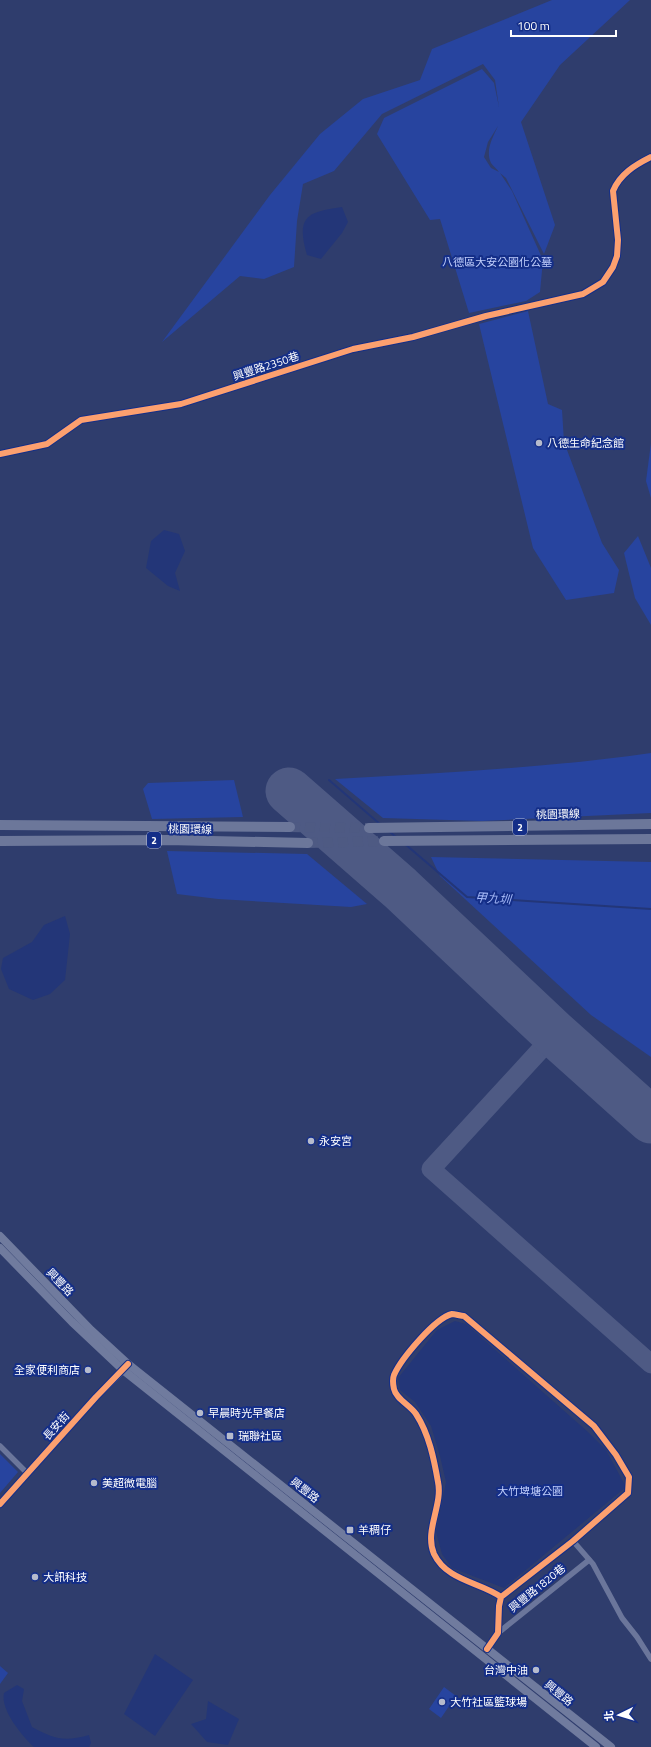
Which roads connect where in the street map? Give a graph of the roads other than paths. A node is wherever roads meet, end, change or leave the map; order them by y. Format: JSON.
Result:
{"nodes":[{"id":1,"x":651,"y":157,"type":"edge"},
{"id":2,"x":0,"y":454,"type":"edge"},
{"id":3,"x":651,"y":824,"type":"edge"},
{"id":4,"x":0,"y":825,"type":"edge"},
{"id":5,"x":290,"y":827,"type":"tunnel mouth"},
{"id":6,"x":369,"y":828,"type":"tunnel mouth"},
{"id":7,"x":651,"y":839,"type":"edge"},
{"id":8,"x":0,"y":841,"type":"edge"},
{"id":9,"x":384,"y":841,"type":"tunnel mouth"},
{"id":10,"x":308,"y":843,"type":"tunnel mouth"},
{"id":11,"x":0,"y":1236,"type":"edge"},
{"id":12,"x":0,"y":1248,"type":"edge"},
{"id":13,"x":126,"y":1367,"type":"junction"},
{"id":14,"x":0,"y":1446,"type":"edge"},
{"id":15,"x":27,"y":1473,"type":"junction"},
{"id":16,"x":0,"y":1504,"type":"edge"},
{"id":17,"x":573,"y":1541,"type":"junction"},
{"id":18,"x":589,"y":1560,"type":"junction"},
{"id":19,"x":501,"y":1597,"type":"junction"},
{"id":20,"x":498,"y":1633,"type":"junction"},
{"id":21,"x":487,"y":1649,"type":"junction"},
{"id":22,"x":651,"y":1659,"type":"edge"},
{"id":23,"x":596,"y":1747,"type":"edge"},
{"id":24,"x":611,"y":1747,"type":"edge"}],
"edges":[{"from":1,"to":2,"type":"street","name":"興豐路2350巷"},
{"from":3,"to":6,"type":"highway","name":"桃園環線","number":"2"},
{"from":4,"to":5,"type":"highway","name":"桃園環線","number":"2"},
{"from":7,"to":9,"type":"highway","number":"2"},
{"from":8,"to":10,"type":"highway","name":"桃園環線","number":"2"},
{"from":11,"to":13,"type":"main road","name":"興豐路"},
{"from":12,"to":13,"type":"main road","name":"興豐路"},
{"from":13,"to":15,"type":"street","name":"長安街"},
{"from":13,"to":21,"type":"main road","name":"興豐路"},
{"from":13,"to":23,"type":"main road","name":"興豐路"},
{"from":14,"to":15,"type":"street"},
{"from":15,"to":16,"type":"street","name":"長安街"},
{"from":17,"to":18,"type":"street"},
{"from":17,"to":19,"type":"street"},
{"from":17,"to":19,"type":"street"},
{"from":18,"to":20,"type":"street","name":"興豐路1820巷"},
{"from":18,"to":22,"type":"street"},
{"from":19,"to":20,"type":"street"},
{"from":20,"to":21,"type":"street","name":"興豐路1820巷"},
{"from":21,"to":24,"type":"main road","name":"興豐路"}]}
